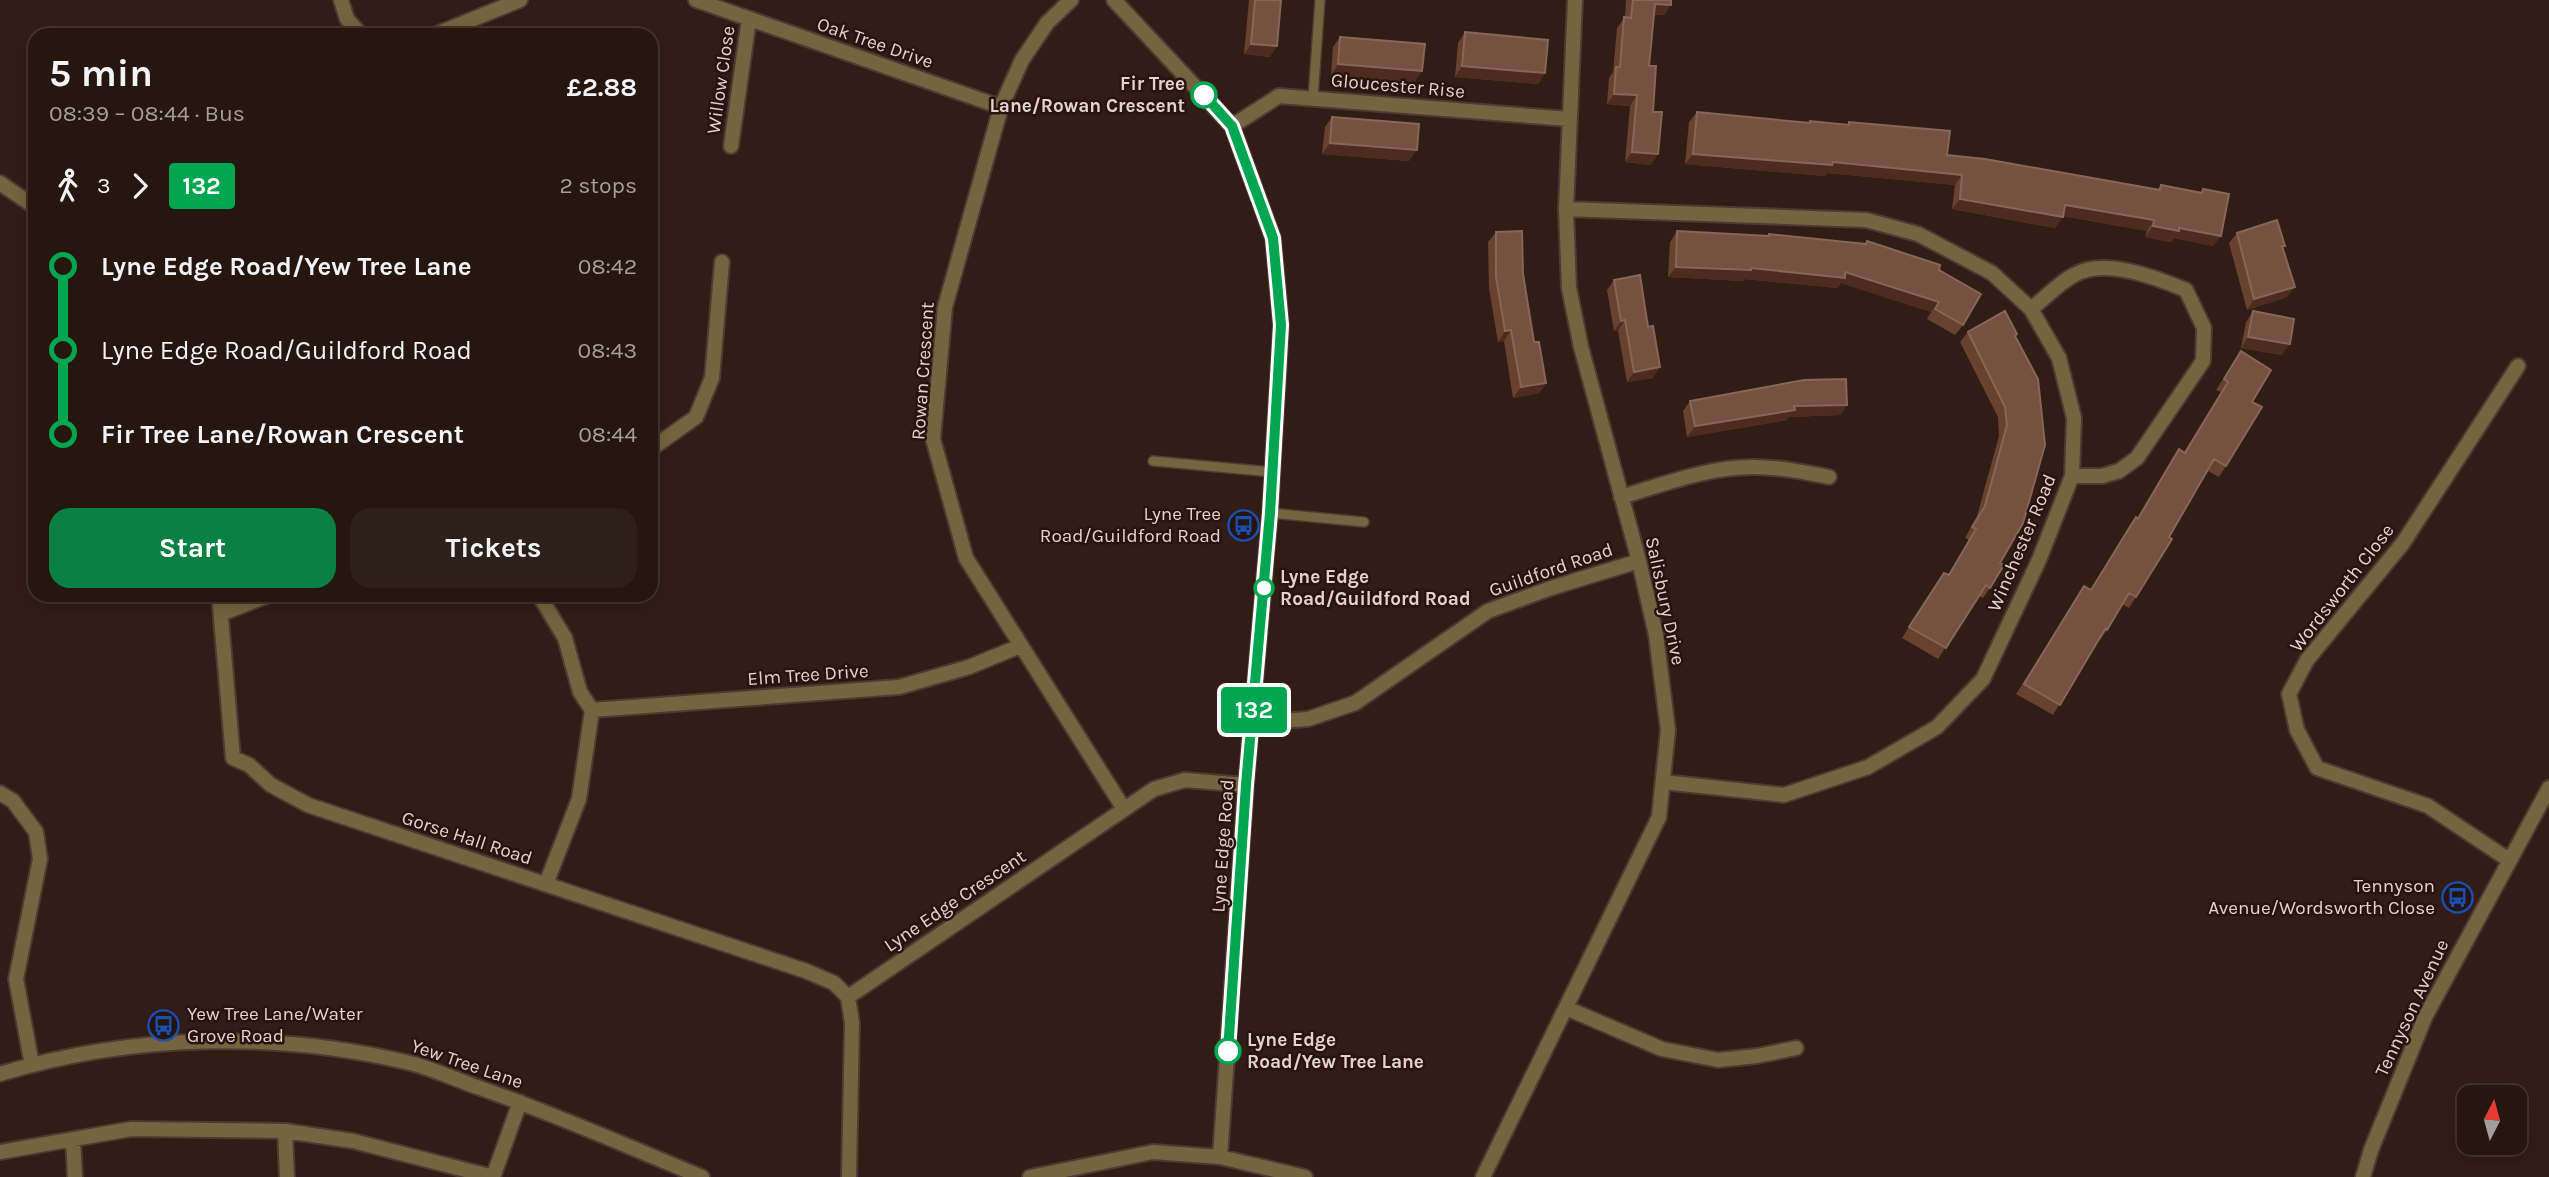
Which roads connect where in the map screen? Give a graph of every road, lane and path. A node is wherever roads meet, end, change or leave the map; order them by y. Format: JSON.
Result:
{"nodes":[{"id":1,"x":341,"y":0,"type":"edge"},
{"id":2,"x":520,"y":0,"type":"edge"},
{"id":3,"x":696,"y":0,"type":"edge"},
{"id":4,"x":1071,"y":0,"type":"edge"},
{"id":5,"x":1114,"y":0,"type":"edge"},
{"id":6,"x":1320,"y":0,"type":"edge"},
{"id":7,"x":1575,"y":0,"type":"edge"},
{"id":8,"x":750,"y":19,"type":"junction"},
{"id":9,"x":355,"y":28,"type":"edge"},
{"id":10,"x":452,"y":28,"type":"edge"},
{"id":11,"x":1312,"y":98,"type":"junction"},
{"id":12,"x":1001,"y":107,"type":"junction"},
{"id":13,"x":1569,"y":120,"type":"junction"},
{"id":14,"x":1232,"y":126,"type":"junction"},
{"id":15,"x":731,"y":146,"type":"dead end"},
{"id":16,"x":0,"y":183,"type":"edge"},
{"id":17,"x":28,"y":202,"type":"edge"},
{"id":18,"x":1566,"y":209,"type":"junction"},
{"id":19,"x":722,"y":262,"type":"dead end"},
{"id":20,"x":2031,"y":309,"type":"junction"},
{"id":21,"x":2518,"y":366,"type":"dead end"},
{"id":22,"x":658,"y":444,"type":"edge"},
{"id":23,"x":1153,"y":461,"type":"dead end"},
{"id":24,"x":1272,"y":472,"type":"junction"},
{"id":25,"x":2072,"y":476,"type":"junction"},
{"id":26,"x":1829,"y":477,"type":"dead end"},
{"id":27,"x":1621,"y":497,"type":"junction"},
{"id":28,"x":1270,"y":513,"type":"junction"},
{"id":29,"x":1364,"y":522,"type":"dead end"},
{"id":30,"x":1639,"y":561,"type":"junction"},
{"id":31,"x":219,"y":602,"type":"edge"},
{"id":32,"x":250,"y":602,"type":"edge"},
{"id":33,"x":543,"y":602,"type":"edge"},
{"id":34,"x":220,"y":614,"type":"junction"},
{"id":35,"x":1020,"y":646,"type":"junction"},
{"id":36,"x":592,"y":710,"type":"junction"},
{"id":37,"x":1253,"y":723,"type":"junction"},
{"id":38,"x":1663,"y":782,"type":"junction"},
{"id":39,"x":1246,"y":785,"type":"junction"},
{"id":40,"x":2549,"y":788,"type":"edge"},
{"id":41,"x":0,"y":793,"type":"edge"},
{"id":42,"x":1124,"y":809,"type":"junction"},
{"id":43,"x":2509,"y":860,"type":"junction"},
{"id":44,"x":546,"y":884,"type":"junction"},
{"id":45,"x":848,"y":998,"type":"junction"},
{"id":46,"x":1566,"y":1008,"type":"junction"},
{"id":47,"x":1796,"y":1048,"type":"dead end"},
{"id":48,"x":32,"y":1065,"type":"junction"},
{"id":49,"x":0,"y":1074,"type":"edge"},
{"id":50,"x":520,"y":1102,"type":"junction"},
{"id":51,"x":285,"y":1131,"type":"junction"},
{"id":52,"x":73,"y":1139,"type":"junction"},
{"id":53,"x":0,"y":1152,"type":"edge"},
{"id":54,"x":1220,"y":1157,"type":"junction"},
{"id":55,"x":75,"y":1177,"type":"edge"},
{"id":56,"x":287,"y":1177,"type":"edge"},
{"id":57,"x":493,"y":1177,"type":"edge"},
{"id":58,"x":702,"y":1177,"type":"edge"},
{"id":59,"x":849,"y":1177,"type":"edge"},
{"id":60,"x":1035,"y":1177,"type":"edge"},
{"id":61,"x":1305,"y":1177,"type":"edge"},
{"id":62,"x":1483,"y":1177,"type":"edge"},
{"id":63,"x":2363,"y":1177,"type":"edge"}],
"edges":[{"from":1,"to":9,"type":"street"},
{"from":2,"to":10,"type":"street"},
{"from":3,"to":8,"type":"street","name":"Oak Tree Drive"},
{"from":4,"to":12,"type":"street","name":"Rowan Crescent"},
{"from":5,"to":14,"type":"street"},
{"from":6,"to":11,"type":"lane"},
{"from":7,"to":13,"type":"street","name":"Salisbury Drive"},
{"from":8,"to":12,"type":"street","name":"Oak Tree Drive"},
{"from":8,"to":15,"type":"street","name":"Willow Close"},
{"from":11,"to":13,"type":"street","name":"Gloucester Rise"},
{"from":11,"to":14,"type":"street","name":"Gloucester Rise"},
{"from":12,"to":35,"type":"street","name":"Rowan Crescent"},
{"from":13,"to":18,"type":"street","name":"Salisbury Drive"},
{"from":14,"to":24,"type":"street","name":"Lyne Edge Road"},
{"from":16,"to":17,"type":"street"},
{"from":18,"to":20,"type":"street","name":"Winchester Road"},
{"from":18,"to":27,"type":"street","name":"Salisbury Drive"},
{"from":19,"to":22,"type":"street"},
{"from":20,"to":25,"type":"street","name":"Winchester Road"},
{"from":20,"to":25,"type":"street"},
{"from":21,"to":43,"type":"street","name":"Wordsworth Close"},
{"from":23,"to":24,"type":"lane"},
{"from":24,"to":28,"type":"street","name":"Lyne Edge Road"},
{"from":25,"to":38,"type":"street","name":"Winchester Road"},
{"from":26,"to":27,"type":"street"},
{"from":27,"to":30,"type":"street","name":"Salisbury Drive"},
{"from":28,"to":29,"type":"lane"},
{"from":28,"to":37,"type":"street","name":"Lyne Edge Road"},
{"from":30,"to":37,"type":"street","name":"Guildford Road"},
{"from":30,"to":38,"type":"street","name":"Salisbury Drive"},
{"from":31,"to":34,"type":"street","name":"Gorse Hall Road"},
{"from":32,"to":34,"type":"street"},
{"from":33,"to":36,"type":"street"},
{"from":34,"to":44,"type":"street","name":"Gorse Hall Road"},
{"from":35,"to":36,"type":"street","name":"Elm Tree Drive"},
{"from":35,"to":42,"type":"street","name":"Rowan Crescent"},
{"from":36,"to":44,"type":"street"},
{"from":37,"to":39,"type":"street","name":"Lyne Edge Road"},
{"from":38,"to":46,"type":"street","name":"Salisbury Drive"},
{"from":39,"to":42,"type":"street","name":"Lyne Edge Crescent"},
{"from":39,"to":54,"type":"street","name":"Lyne Edge Road"},
{"from":40,"to":43,"type":"street","name":"Tennyson Avenue"},
{"from":41,"to":48,"type":"street"},
{"from":42,"to":45,"type":"street","name":"Lyne Edge Crescent"},
{"from":43,"to":63,"type":"street","name":"Tennyson Avenue"},
{"from":44,"to":45,"type":"street","name":"Gorse Hall Road"},
{"from":45,"to":59,"type":"street"},
{"from":46,"to":47,"type":"street"},
{"from":46,"to":62,"type":"street","name":"Salisbury Drive"},
{"from":48,"to":49,"type":"street","name":"Yew Tree Lane"},
{"from":48,"to":50,"type":"street","name":"Yew Tree Lane"},
{"from":50,"to":57,"type":"street"},
{"from":50,"to":58,"type":"street","name":"Yew Tree Lane"},
{"from":51,"to":52,"type":"street"},
{"from":51,"to":56,"type":"street"},
{"from":51,"to":57,"type":"street"},
{"from":52,"to":53,"type":"street"},
{"from":52,"to":55,"type":"street"},
{"from":54,"to":60,"type":"street"},
{"from":54,"to":61,"type":"street"}]}
